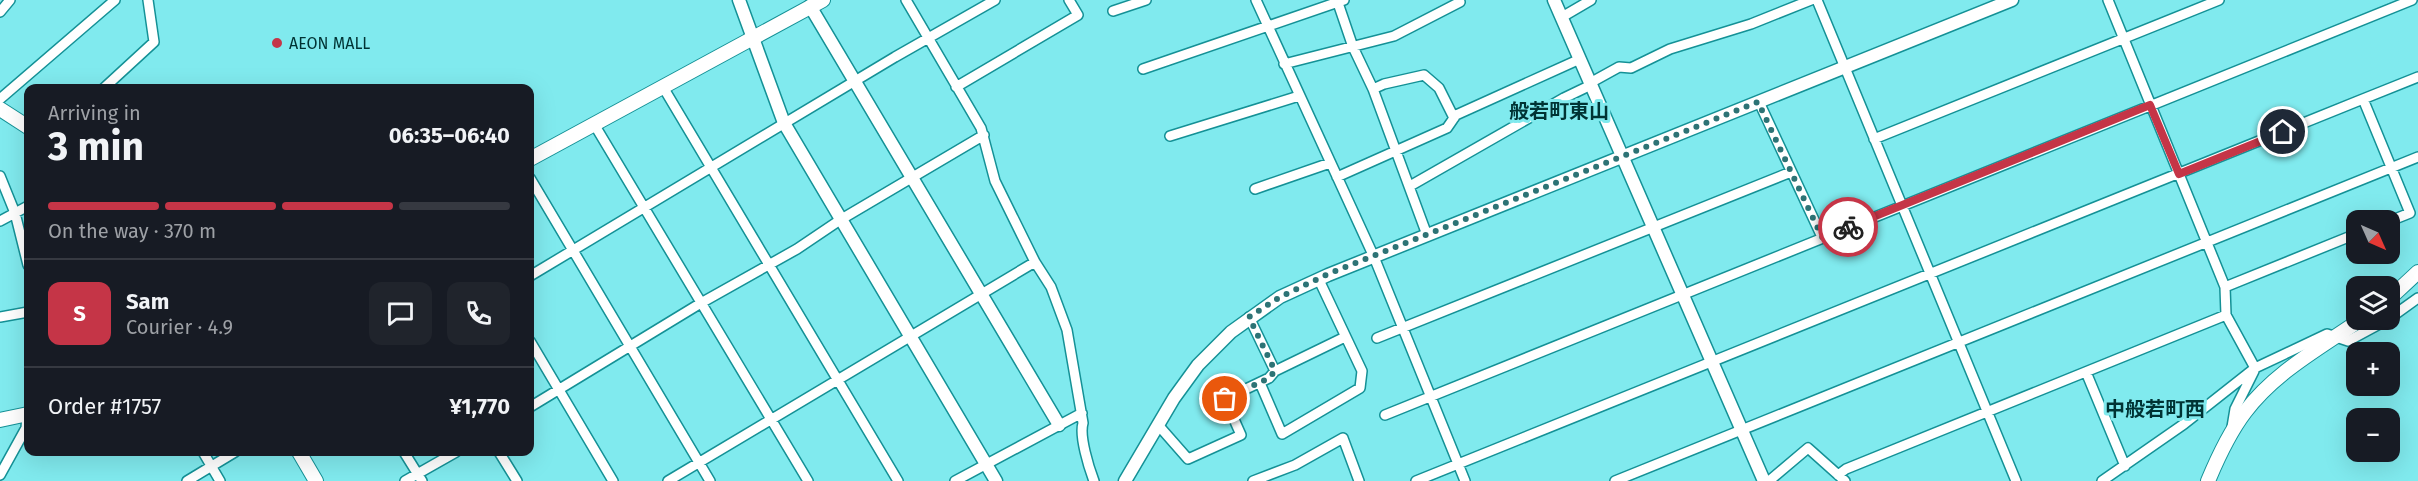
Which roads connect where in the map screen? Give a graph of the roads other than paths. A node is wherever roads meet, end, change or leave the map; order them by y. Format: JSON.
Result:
{"nodes":[{"id":1,"x":10,"y":0,"type":"edge"},
{"id":2,"x":115,"y":0,"type":"edge"},
{"id":3,"x":148,"y":0,"type":"edge"},
{"id":4,"x":739,"y":0,"type":"edge"},
{"id":5,"x":906,"y":0,"type":"edge"},
{"id":6,"x":995,"y":0,"type":"edge"},
{"id":7,"x":1070,"y":0,"type":"edge"},
{"id":8,"x":1146,"y":0,"type":"edge"},
{"id":9,"x":1256,"y":0,"type":"edge"},
{"id":10,"x":1459,"y":0,"type":"edge"},
{"id":11,"x":1554,"y":0,"type":"edge"},
{"id":12,"x":1591,"y":0,"type":"edge"},
{"id":13,"x":1811,"y":0,"type":"edge"},
{"id":14,"x":1817,"y":0,"type":"edge"},
{"id":15,"x":2012,"y":0,"type":"edge"},
{"id":16,"x":2108,"y":0,"type":"edge"},
{"id":17,"x":2219,"y":0,"type":"edge"},
{"id":18,"x":2412,"y":0,"type":"edge"},
{"id":19,"x":1341,"y":1,"type":"edge"},
{"id":20,"x":817,"y":3,"type":"edge"},
{"id":21,"x":1113,"y":11,"type":"dead end"},
{"id":22,"x":0,"y":12,"type":"edge"},
{"id":23,"x":1562,"y":17,"type":"junction"},
{"id":24,"x":1267,"y":26,"type":"junction"},
{"id":25,"x":754,"y":38,"type":"junction"},
{"id":26,"x":927,"y":38,"type":"junction"},
{"id":27,"x":2124,"y":38,"type":"junction"},
{"id":28,"x":1353,"y":46,"type":"junction"},
{"id":29,"x":1580,"y":59,"type":"junction"},
{"id":30,"x":1284,"y":64,"type":"junction"},
{"id":31,"x":1845,"y":67,"type":"junction"},
{"id":32,"x":1143,"y":69,"type":"dead end"},
{"id":33,"x":2418,"y":76,"type":"edge"},
{"id":34,"x":855,"y":80,"type":"junction"},
{"id":35,"x":108,"y":84,"type":"edge"},
{"id":36,"x":1591,"y":84,"type":"junction"},
{"id":37,"x":663,"y":87,"type":"junction"},
{"id":38,"x":956,"y":87,"type":"junction"},
{"id":39,"x":1373,"y":89,"type":"junction"},
{"id":40,"x":1299,"y":96,"type":"junction"},
{"id":41,"x":0,"y":99,"type":"edge"},
{"id":42,"x":2363,"y":99,"type":"junction"},
{"id":43,"x":1758,"y":102,"type":"junction"},
{"id":44,"x":2150,"y":105,"type":"junction"},
{"id":45,"x":0,"y":109,"type":"edge"},
{"id":46,"x":1454,"y":118,"type":"junction"},
{"id":47,"x":784,"y":123,"type":"junction"},
{"id":48,"x":24,"y":124,"type":"edge"},
{"id":49,"x":594,"y":124,"type":"junction"},
{"id":50,"x":984,"y":135,"type":"junction"},
{"id":51,"x":1170,"y":136,"type":"dead end"},
{"id":52,"x":1874,"y":139,"type":"junction"},
{"id":53,"x":1395,"y":149,"type":"junction"},
{"id":54,"x":534,"y":157,"type":"edge"},
{"id":55,"x":1623,"y":157,"type":"junction"},
{"id":56,"x":2418,"y":157,"type":"edge"},
{"id":57,"x":1330,"y":162,"type":"junction"},
{"id":58,"x":710,"y":167,"type":"junction"},
{"id":59,"x":2392,"y":167,"type":"junction"},
{"id":60,"x":1791,"y":172,"type":"junction"},
{"id":61,"x":2179,"y":174,"type":"junction"},
{"id":62,"x":0,"y":176,"type":"edge"},
{"id":63,"x":913,"y":177,"type":"junction"},
{"id":64,"x":1337,"y":177,"type":"junction"},
{"id":65,"x":534,"y":185,"type":"edge"},
{"id":66,"x":1410,"y":186,"type":"junction"},
{"id":67,"x":1255,"y":189,"type":"dead end"},
{"id":68,"x":1901,"y":205,"type":"junction"},
{"id":69,"x":24,"y":208,"type":"edge"},
{"id":70,"x":643,"y":208,"type":"junction"},
{"id":71,"x":15,"y":213,"type":"junction"},
{"id":72,"x":2400,"y":217,"type":"edge"},
{"id":73,"x":840,"y":220,"type":"junction"},
{"id":74,"x":0,"y":221,"type":"edge"},
{"id":75,"x":1653,"y":227,"type":"junction"},
{"id":76,"x":1426,"y":235,"type":"junction"},
{"id":77,"x":1822,"y":237,"type":"junction"},
{"id":78,"x":2346,"y":238,"type":"edge"},
{"id":79,"x":2207,"y":243,"type":"junction"},
{"id":80,"x":24,"y":248,"type":"edge"},
{"id":81,"x":573,"y":250,"type":"junction"},
{"id":82,"x":1374,"y":257,"type":"junction"},
{"id":83,"x":1035,"y":262,"type":"junction"},
{"id":84,"x":769,"y":264,"type":"junction"},
{"id":85,"x":2418,"y":272,"type":"edge"},
{"id":86,"x":534,"y":274,"type":"edge"},
{"id":87,"x":1929,"y":274,"type":"junction"},
{"id":88,"x":1319,"y":280,"type":"junction"},
{"id":89,"x":2225,"y":287,"type":"junction"},
{"id":90,"x":2400,"y":289,"type":"edge"},
{"id":91,"x":981,"y":293,"type":"junction"},
{"id":92,"x":1683,"y":295,"type":"junction"},
{"id":93,"x":2418,"y":298,"type":"edge"},
{"id":94,"x":701,"y":303,"type":"junction"},
{"id":95,"x":2400,"y":311,"type":"edge"},
{"id":96,"x":24,"y":313,"type":"edge"},
{"id":97,"x":2226,"y":315,"type":"junction"},
{"id":98,"x":0,"y":317,"type":"edge"},
{"id":99,"x":1249,"y":317,"type":"junction"},
{"id":100,"x":1403,"y":329,"type":"junction"},
{"id":101,"x":2346,"y":329,"type":"edge"},
{"id":102,"x":2367,"y":330,"type":"edge"},
{"id":103,"x":910,"y":336,"type":"junction"},
{"id":104,"x":1345,"y":337,"type":"junction"},
{"id":105,"x":1377,"y":338,"type":"dead end"},
{"id":106,"x":2333,"y":338,"type":"junction"},
{"id":107,"x":1957,"y":343,"type":"junction"},
{"id":108,"x":534,"y":347,"type":"edge"},
{"id":109,"x":630,"y":348,"type":"junction"},
{"id":110,"x":1712,"y":362,"type":"junction"},
{"id":111,"x":2255,"y":368,"type":"junction"},
{"id":112,"x":1275,"y":371,"type":"junction"},
{"id":113,"x":2086,"y":372,"type":"junction"},
{"id":114,"x":838,"y":380,"type":"junction"},
{"id":115,"x":1260,"y":383,"type":"junction"},
{"id":116,"x":559,"y":388,"type":"junction"},
{"id":117,"x":1432,"y":397,"type":"junction"},
{"id":118,"x":534,"y":404,"type":"edge"},
{"id":119,"x":1986,"y":412,"type":"junction"},
{"id":120,"x":1082,"y":413,"type":"junction"},
{"id":121,"x":24,"y":415,"type":"edge"},
{"id":122,"x":1384,"y":415,"type":"dead end"},
{"id":123,"x":771,"y":419,"type":"junction"},
{"id":124,"x":0,"y":420,"type":"edge"},
{"id":125,"x":1059,"y":425,"type":"junction"},
{"id":126,"x":1159,"y":426,"type":"junction"},
{"id":127,"x":1742,"y":430,"type":"junction"},
{"id":128,"x":24,"y":432,"type":"edge"},
{"id":129,"x":2231,"y":432,"type":"junction"},
{"id":130,"x":205,"y":456,"type":"edge"},
{"id":131,"x":229,"y":456,"type":"edge"},
{"id":132,"x":301,"y":456,"type":"edge"},
{"id":133,"x":407,"y":456,"type":"edge"},
{"id":134,"x":450,"y":456,"type":"edge"},
{"id":135,"x":501,"y":456,"type":"edge"},
{"id":136,"x":699,"y":462,"type":"junction"},
{"id":137,"x":986,"y":465,"type":"junction"},
{"id":138,"x":1458,"y":465,"type":"junction"},
{"id":139,"x":211,"y":466,"type":"junction"},
{"id":140,"x":2125,"y":466,"type":"junction"},
{"id":141,"x":0,"y":475,"type":"edge"},
{"id":142,"x":420,"y":477,"type":"edge"},
{"id":143,"x":1841,"y":478,"type":"edge"},
{"id":144,"x":1628,"y":479,"type":"edge"},
{"id":145,"x":187,"y":481,"type":"edge"},
{"id":146,"x":220,"y":481,"type":"edge"},
{"id":147,"x":316,"y":481,"type":"edge"},
{"id":148,"x":405,"y":481,"type":"edge"},
{"id":149,"x":517,"y":481,"type":"edge"},
{"id":150,"x":613,"y":481,"type":"edge"},
{"id":151,"x":668,"y":481,"type":"edge"},
{"id":152,"x":710,"y":481,"type":"edge"},
{"id":153,"x":808,"y":481,"type":"edge"},
{"id":154,"x":898,"y":481,"type":"edge"},
{"id":155,"x":955,"y":481,"type":"edge"},
{"id":156,"x":996,"y":481,"type":"edge"},
{"id":157,"x":1094,"y":481,"type":"edge"},
{"id":158,"x":1126,"y":481,"type":"edge"},
{"id":159,"x":1253,"y":481,"type":"edge"},
{"id":160,"x":1359,"y":481,"type":"edge"},
{"id":161,"x":1416,"y":481,"type":"edge"},
{"id":162,"x":1465,"y":481,"type":"edge"},
{"id":163,"x":1615,"y":481,"type":"edge"},
{"id":164,"x":1764,"y":481,"type":"edge"},
{"id":165,"x":1769,"y":481,"type":"edge"},
{"id":166,"x":2016,"y":481,"type":"edge"},
{"id":167,"x":2102,"y":481,"type":"edge"},
{"id":168,"x":2208,"y":481,"type":"edge"}],
"edges":[{"from":1,"to":22,"type":"street"},
{"from":2,"to":41,"type":"street"},
{"from":3,"to":35,"type":"street"},
{"from":4,"to":25,"type":"street"},
{"from":5,"to":26,"type":"street"},
{"from":6,"to":26,"type":"street"},
{"from":7,"to":38,"type":"street"},
{"from":8,"to":21,"type":"street"},
{"from":9,"to":24,"type":"street"},
{"from":10,"to":28,"type":"street"},
{"from":11,"to":23,"type":"street"},
{"from":12,"to":23,"type":"street"},
{"from":13,"to":36,"type":"street"},
{"from":14,"to":31,"type":"street"},
{"from":15,"to":31,"type":"street"},
{"from":16,"to":27,"type":"street"},
{"from":17,"to":27,"type":"street"},
{"from":18,"to":44,"type":"street"},
{"from":19,"to":24,"type":"street"},
{"from":19,"to":28,"type":"street"},
{"from":20,"to":25,"type":"main road"},
{"from":20,"to":34,"type":"street"},
{"from":23,"to":29,"type":"street"},
{"from":24,"to":30,"type":"street"},
{"from":24,"to":32,"type":"street"},
{"from":25,"to":37,"type":"main road"},
{"from":25,"to":47,"type":"street"},
{"from":26,"to":34,"type":"street"},
{"from":26,"to":38,"type":"street"},
{"from":27,"to":44,"type":"street"},
{"from":27,"to":52,"type":"street"},
{"from":28,"to":30,"type":"street"},
{"from":28,"to":39,"type":"street"},
{"from":29,"to":36,"type":"street"},
{"from":29,"to":46,"type":"street"},
{"from":30,"to":40,"type":"street"},
{"from":31,"to":43,"type":"street"},
{"from":31,"to":52,"type":"street"},
{"from":33,"to":42,"type":"street"},
{"from":34,"to":47,"type":"street"},
{"from":34,"to":63,"type":"street"},
{"from":36,"to":55,"type":"street"},
{"from":36,"to":66,"type":"street"},
{"from":37,"to":49,"type":"main road"},
{"from":37,"to":58,"type":"street"},
{"from":38,"to":50,"type":"street"},
{"from":39,"to":46,"type":"street"},
{"from":39,"to":53,"type":"street"},
{"from":40,"to":51,"type":"street"},
{"from":40,"to":57,"type":"street"},
{"from":42,"to":59,"type":"street"},
{"from":42,"to":61,"type":"street"},
{"from":43,"to":55,"type":"street"},
{"from":43,"to":60,"type":"street"},
{"from":44,"to":61,"type":"street"},
{"from":44,"to":68,"type":"street"},
{"from":45,"to":48,"type":"main road"},
{"from":46,"to":53,"type":"street"},
{"from":47,"to":58,"type":"street"},
{"from":47,"to":73,"type":"street"},
{"from":49,"to":54,"type":"main road"},
{"from":49,"to":70,"type":"street"},
{"from":50,"to":63,"type":"street"},
{"from":50,"to":83,"type":"street"},
{"from":52,"to":68,"type":"street"},
{"from":53,"to":64,"type":"street"},
{"from":53,"to":66,"type":"street"},
{"from":55,"to":75,"type":"street"},
{"from":55,"to":76,"type":"street"},
{"from":56,"to":59,"type":"street"},
{"from":57,"to":64,"type":"street"},
{"from":57,"to":67,"type":"street"},
{"from":58,"to":70,"type":"street"},
{"from":58,"to":84,"type":"street"},
{"from":59,"to":72,"type":"street"},
{"from":59,"to":79,"type":"street"},
{"from":60,"to":75,"type":"street"},
{"from":60,"to":77,"type":"street"},
{"from":61,"to":79,"type":"street"},
{"from":61,"to":87,"type":"street"},
{"from":62,"to":71,"type":"street"},
{"from":63,"to":73,"type":"street"},
{"from":63,"to":91,"type":"street"},
{"from":64,"to":82,"type":"street"},
{"from":65,"to":81,"type":"street"},
{"from":66,"to":76,"type":"street"},
{"from":68,"to":77,"type":"street"},
{"from":68,"to":87,"type":"street"},
{"from":69,"to":71,"type":"street"},
{"from":70,"to":81,"type":"street"},
{"from":70,"to":94,"type":"street"},
{"from":71,"to":74,"type":"street"},
{"from":71,"to":80,"type":"street"},
{"from":73,"to":84,"type":"street"},
{"from":73,"to":103,"type":"street"},
{"from":75,"to":92,"type":"street"},
{"from":75,"to":100,"type":"street"},
{"from":76,"to":82,"type":"street"},
{"from":77,"to":92,"type":"street"},
{"from":78,"to":89,"type":"street"},
{"from":79,"to":89,"type":"street"},
{"from":79,"to":107,"type":"street"},
{"from":81,"to":86,"type":"street"},
{"from":81,"to":109,"type":"street"},
{"from":82,"to":88,"type":"street"},
{"from":82,"to":100,"type":"street"},
{"from":83,"to":91,"type":"street"},
{"from":83,"to":120,"type":"street"},
{"from":84,"to":94,"type":"street"},
{"from":84,"to":114,"type":"street"},
{"from":85,"to":90,"type":"main road"},
{"from":87,"to":107,"type":"street"},
{"from":87,"to":110,"type":"street"},
{"from":88,"to":99,"type":"street"},
{"from":88,"to":104,"type":"street"},
{"from":89,"to":97,"type":"street"},
{"from":91,"to":103,"type":"street"},
{"from":91,"to":125,"type":"street"},
{"from":92,"to":110,"type":"street"},
{"from":92,"to":117,"type":"street"},
{"from":93,"to":95,"type":"street"},
{"from":94,"to":109,"type":"street"},
{"from":94,"to":123,"type":"street"},
{"from":96,"to":98,"type":"street"},
{"from":97,"to":111,"type":"street"},
{"from":97,"to":113,"type":"street"},
{"from":99,"to":112,"type":"street"},
{"from":99,"to":126,"type":"street"},
{"from":100,"to":105,"type":"street"},
{"from":100,"to":117,"type":"street"},
{"from":101,"to":106,"type":"main road"},
{"from":102,"to":106,"type":"street"},
{"from":103,"to":114,"type":"street"},
{"from":103,"to":137,"type":"street"},
{"from":104,"to":112,"type":"street"},
{"from":104,"to":115,"type":"street"},
{"from":106,"to":111,"type":"street"},
{"from":106,"to":129,"type":"main road"},
{"from":107,"to":119,"type":"street"},
{"from":107,"to":127,"type":"street"},
{"from":108,"to":116,"type":"street"},
{"from":109,"to":116,"type":"street"},
{"from":109,"to":136,"type":"street"},
{"from":110,"to":127,"type":"street"},
{"from":110,"to":138,"type":"street"},
{"from":111,"to":129,"type":"street"},
{"from":111,"to":140,"type":"street"},
{"from":112,"to":115,"type":"street"},
{"from":113,"to":119,"type":"street"},
{"from":113,"to":140,"type":"street"},
{"from":114,"to":123,"type":"street"},
{"from":114,"to":154,"type":"street"},
{"from":115,"to":126,"type":"street"},
{"from":116,"to":118,"type":"street"},
{"from":116,"to":150,"type":"street"},
{"from":117,"to":122,"type":"street"},
{"from":117,"to":138,"type":"street"},
{"from":119,"to":143,"type":"street"},
{"from":119,"to":166,"type":"street"},
{"from":120,"to":125,"type":"street"},
{"from":120,"to":157,"type":"street"},
{"from":121,"to":124,"type":"main road"},
{"from":123,"to":136,"type":"street"},
{"from":123,"to":153,"type":"street"},
{"from":125,"to":137,"type":"street"},
{"from":126,"to":158,"type":"street"},
{"from":127,"to":144,"type":"street"},
{"from":127,"to":164,"type":"street"},
{"from":128,"to":141,"type":"street"},
{"from":129,"to":168,"type":"main road"},
{"from":130,"to":139,"type":"street"},
{"from":131,"to":139,"type":"street"},
{"from":132,"to":147,"type":"main road"},
{"from":133,"to":142,"type":"street"},
{"from":134,"to":142,"type":"street"},
{"from":135,"to":149,"type":"street"},
{"from":136,"to":151,"type":"street"},
{"from":136,"to":152,"type":"street"},
{"from":137,"to":155,"type":"street"},
{"from":137,"to":156,"type":"street"},
{"from":138,"to":161,"type":"street"},
{"from":138,"to":162,"type":"street"},
{"from":139,"to":145,"type":"street"},
{"from":139,"to":146,"type":"street"},
{"from":140,"to":167,"type":"street"},
{"from":142,"to":148,"type":"street"},
{"from":143,"to":165,"type":"street"},
{"from":144,"to":163,"type":"street"},
{"from":159,"to":160,"type":"street"}]}
